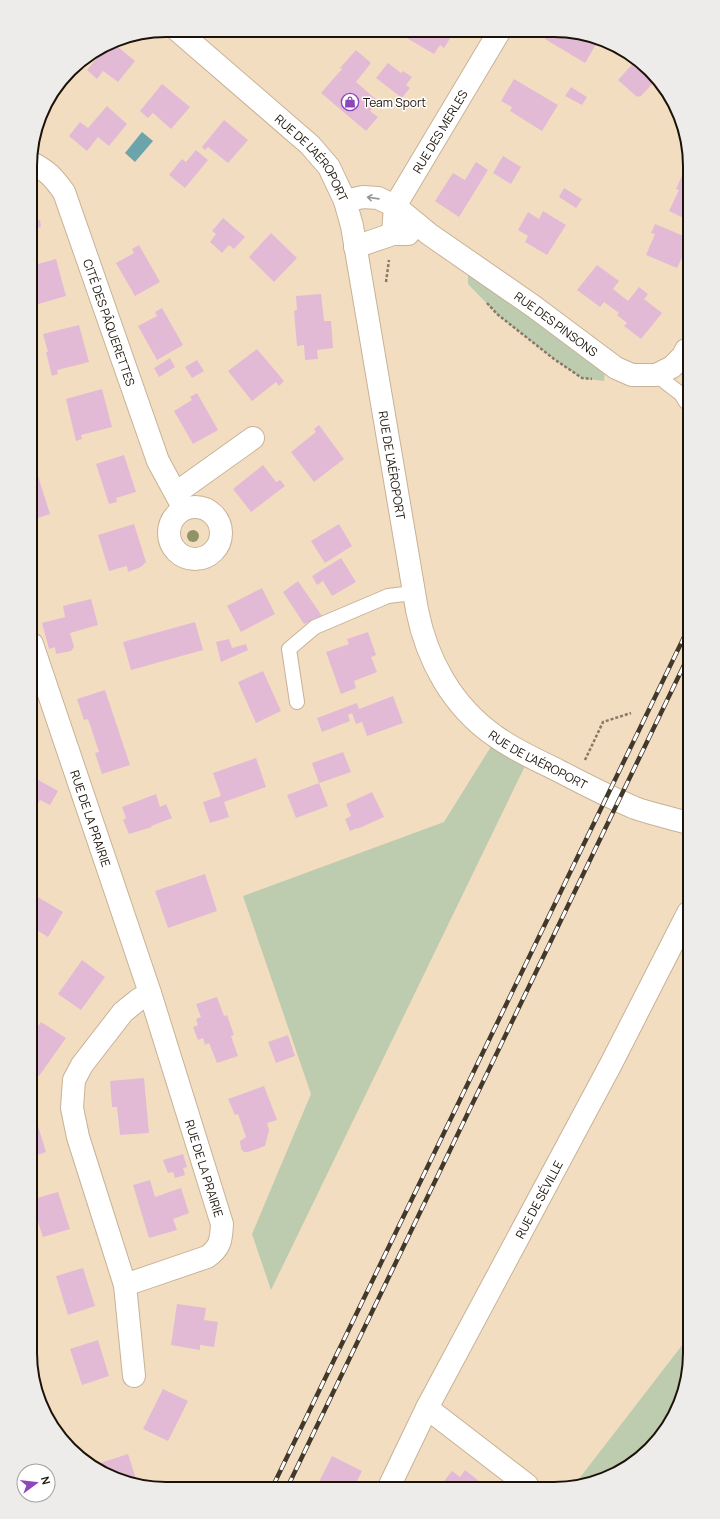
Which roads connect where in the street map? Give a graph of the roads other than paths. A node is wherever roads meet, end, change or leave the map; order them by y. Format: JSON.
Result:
{"nodes":[{"id":1,"x":185,"y":37,"type":"edge"},
{"id":2,"x":496,"y":37,"type":"edge"},
{"id":3,"x":37,"y":166,"type":"edge"},
{"id":4,"x":345,"y":201,"type":"junction"},
{"id":5,"x":395,"y":206,"type":"junction"},
{"id":6,"x":393,"y":234,"type":"junction"},
{"id":7,"x":429,"y":234,"type":"junction"},
{"id":8,"x":355,"y":247,"type":"junction"},
{"id":9,"x":683,"y":356,"type":"edge"},
{"id":10,"x":656,"y":375,"type":"junction"},
{"id":11,"x":683,"y":397,"type":"edge"},
{"id":12,"x":253,"y":438,"type":"dead end"},
{"id":13,"x":414,"y":593,"type":"junction"},
{"id":14,"x":37,"y":659,"type":"edge"},
{"id":15,"x":297,"y":702,"type":"dead end"},
{"id":16,"x":683,"y":822,"type":"edge"},
{"id":17,"x":683,"y":923,"type":"edge"},
{"id":18,"x":150,"y":993,"type":"junction"},
{"id":19,"x":126,"y":1285,"type":"junction"},
{"id":20,"x":134,"y":1376,"type":"dead end"},
{"id":21,"x":427,"y":1408,"type":"junction"},
{"id":22,"x":391,"y":1482,"type":"edge"},
{"id":23,"x":523,"y":1482,"type":"edge"}],
"edges":[{"from":1,"to":4,"type":"street","name":"RUE DE L'AÉROPORT"},
{"from":2,"to":5,"type":"street","name":"RUE DES MERLES"},
{"from":3,"to":12,"type":"street","name":"CITÉ DES PÂQUERETTES"},
{"from":5,"to":4,"type":"street","name":"RUE DES PINSONS","one_way":true},
{"from":4,"to":8,"type":"street","name":"RUE DE L'AÉROPORT"},
{"from":5,"to":6,"type":"street","name":"RUE DES MERLES"},
{"from":5,"to":7,"type":"street","name":"RUE DES PINSONS"},
{"from":6,"to":7,"type":"street"},
{"from":6,"to":8,"type":"street"},
{"from":7,"to":10,"type":"street","name":"RUE DES PINSONS"},
{"from":8,"to":13,"type":"street","name":"RUE DE L'AÉROPORT"},
{"from":9,"to":10,"type":"street"},
{"from":10,"to":11,"type":"lane"},
{"from":13,"to":15,"type":"lane"},
{"from":13,"to":16,"type":"street","name":"RUE DE L'AÉROPORT"},
{"from":14,"to":18,"type":"street","name":"RUE DE LA PRAIRIE"},
{"from":17,"to":21,"type":"street","name":"RUE DE SÉVILLE"},
{"from":18,"to":19,"type":"street"},
{"from":18,"to":19,"type":"street","name":"RUE DE LA PRAIRIE"},
{"from":19,"to":20,"type":"street"},
{"from":21,"to":22,"type":"street","name":"RUE DE SÉVILLE"},
{"from":21,"to":23,"type":"street"}]}
